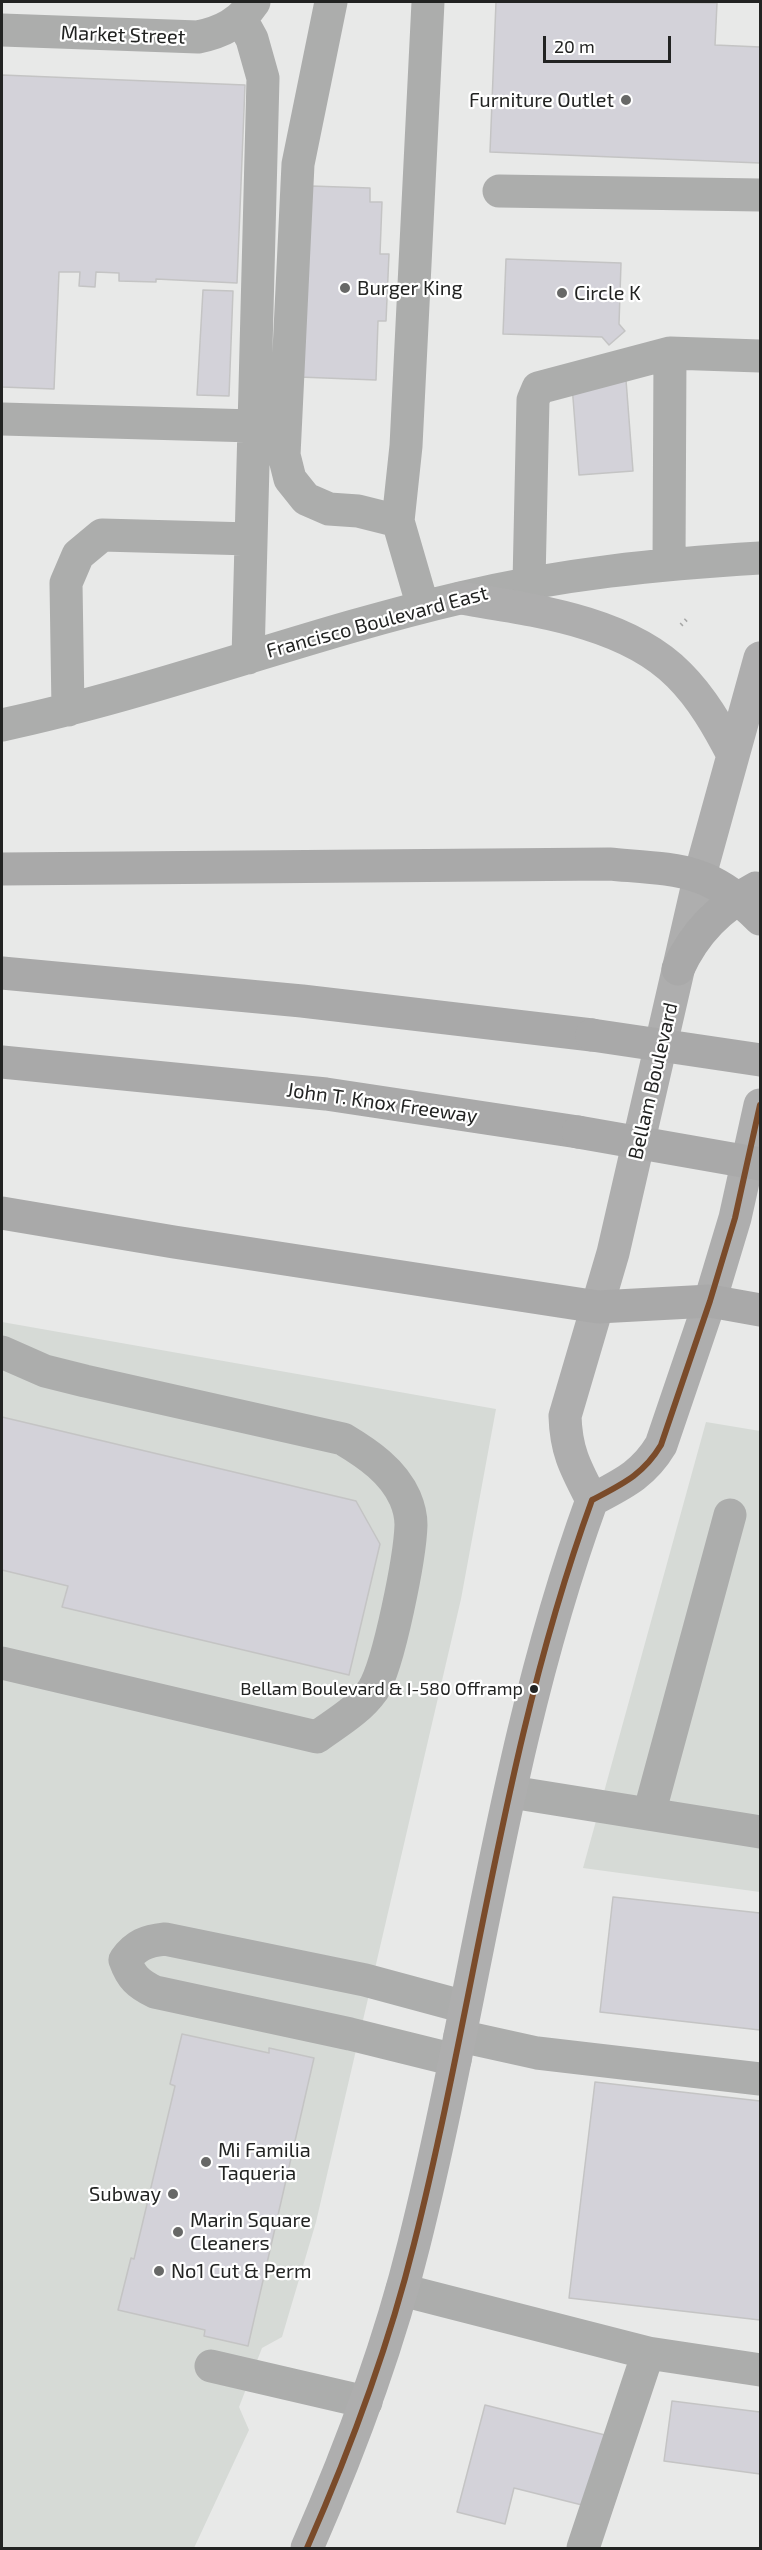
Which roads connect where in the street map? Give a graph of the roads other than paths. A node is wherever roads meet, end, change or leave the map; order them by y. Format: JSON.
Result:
{"nodes":[{"id":1,"x":331,"y":2,"type":"edge"},
{"id":2,"x":428,"y":2,"type":"edge"},
{"id":3,"x":248,"y":10,"type":"edge"},
{"id":4,"x":2,"y":30,"type":"edge"},
{"id":5,"x":499,"y":191,"type":"dead end"},
{"id":6,"x":760,"y":195,"type":"edge"},
{"id":7,"x":670,"y":353,"type":"junction"},
{"id":8,"x":760,"y":356,"type":"edge"},
{"id":9,"x":2,"y":419,"type":"edge"},
{"id":10,"x":254,"y":426,"type":"junction"},
{"id":11,"x":398,"y":521,"type":"junction"},
{"id":12,"x":251,"y":540,"type":"junction"},
{"id":13,"x":760,"y":558,"type":"edge"},
{"id":14,"x":669,"y":564,"type":"junction"},
{"id":15,"x":530,"y":582,"type":"junction"},
{"id":16,"x":460,"y":598,"type":"junction"},
{"id":17,"x":423,"y":607,"type":"junction"},
{"id":18,"x":248,"y":658,"type":"junction"},
{"id":19,"x":760,"y":658,"type":"edge"},
{"id":20,"x":68,"y":710,"type":"junction"},
{"id":21,"x":2,"y":725,"type":"edge"},
{"id":22,"x":733,"y":755,"type":"junction"},
{"id":23,"x":2,"y":869,"type":"edge"},
{"id":24,"x":700,"y":875,"type":"junction"},
{"id":25,"x":753,"y":901,"type":"edge"},
{"id":26,"x":678,"y":969,"type":"junction"},
{"id":27,"x":2,"y":974,"type":"edge"},
{"id":28,"x":760,"y":1060,"type":"edge"},
{"id":29,"x":2,"y":1062,"type":"edge"},
{"id":30,"x":760,"y":1105,"type":"edge"},
{"id":31,"x":760,"y":1164,"type":"edge"},
{"id":32,"x":2,"y":1203,"type":"edge"},
{"id":33,"x":2,"y":1213,"type":"edge"},
{"id":34,"x":54,"y":1220,"type":"junction"},
{"id":35,"x":710,"y":1301,"type":"junction"},
{"id":36,"x":598,"y":1307,"type":"junction"},
{"id":37,"x":760,"y":1310,"type":"edge"},
{"id":38,"x":2,"y":1352,"type":"edge"},
{"id":39,"x":592,"y":1500,"type":"junction"},
{"id":40,"x":730,"y":1515,"type":"dead end"},
{"id":41,"x":2,"y":1663,"type":"edge"},
{"id":42,"x":511,"y":1792,"type":"junction"},
{"id":43,"x":649,"y":1814,"type":"junction"},
{"id":44,"x":760,"y":1832,"type":"edge"},
{"id":45,"x":460,"y":2034,"type":"junction"},
{"id":46,"x":760,"y":2079,"type":"edge"},
{"id":47,"x":402,"y":2290,"type":"junction"},
{"id":48,"x":648,"y":2353,"type":"junction"},
{"id":49,"x":211,"y":2366,"type":"dead end"},
{"id":50,"x":760,"y":2370,"type":"edge"},
{"id":51,"x":366,"y":2402,"type":"junction"},
{"id":52,"x":307,"y":2548,"type":"edge"},
{"id":53,"x":583,"y":2548,"type":"edge"}],
"edges":[{"from":1,"to":11,"type":"street"},
{"from":2,"to":11,"type":"street"},
{"from":3,"to":4,"type":"street","name":"Market Street"},
{"from":3,"to":10,"type":"street"},
{"from":5,"to":6,"type":"street"},
{"from":7,"to":8,"type":"street"},
{"from":7,"to":14,"type":"street"},
{"from":7,"to":15,"type":"street"},
{"from":9,"to":10,"type":"street"},
{"from":10,"to":12,"type":"street"},
{"from":11,"to":17,"type":"street"},
{"from":12,"to":18,"type":"street"},
{"from":12,"to":20,"type":"street"},
{"from":13,"to":14,"type":"street","name":"Francisco Boulevard East"},
{"from":14,"to":15,"type":"street","name":"Francisco Boulevard East"},
{"from":15,"to":16,"type":"street","name":"Francisco Boulevard East"},
{"from":16,"to":17,"type":"street","name":"Francisco Boulevard East"},
{"from":16,"to":22,"type":"main road"},
{"from":17,"to":18,"type":"street","name":"Francisco Boulevard East"},
{"from":18,"to":20,"type":"street","name":"Francisco Boulevard East"},
{"from":19,"to":22,"type":"main road","name":"Bellam Boulevard"},
{"from":20,"to":21,"type":"street","name":"Francisco Boulevard East"},
{"from":22,"to":24,"type":"main road","name":"Bellam Boulevard"},
{"from":23,"to":24,"type":"highway"},
{"from":24,"to":25,"type":"highway"},
{"from":24,"to":26,"type":"main road","name":"Bellam Boulevard"},
{"from":25,"to":26,"type":"highway"},
{"from":26,"to":36,"type":"main road","name":"Bellam Boulevard"},
{"from":27,"to":28,"type":"highway","bridge":true},
{"from":29,"to":31,"type":"highway","name":"John T. Knox Freeway","bridge":true},
{"from":30,"to":35,"type":"main road"},
{"from":32,"to":34,"type":"highway"},
{"from":33,"to":34,"type":"highway"},
{"from":34,"to":36,"type":"highway"},
{"from":35,"to":36,"type":"highway"},
{"from":35,"to":37,"type":"highway"},
{"from":35,"to":39,"type":"main road"},
{"from":36,"to":39,"type":"main road","name":"Bellam Boulevard"},
{"from":38,"to":41,"type":"street"},
{"from":39,"to":42,"type":"main road"},
{"from":40,"to":43,"type":"street"},
{"from":42,"to":43,"type":"street"},
{"from":42,"to":45,"type":"main road"},
{"from":43,"to":44,"type":"street"},
{"from":45,"to":45,"type":"street"},
{"from":45,"to":46,"type":"street"},
{"from":45,"to":47,"type":"main road"},
{"from":47,"to":48,"type":"street"},
{"from":47,"to":51,"type":"main road"},
{"from":48,"to":50,"type":"street"},
{"from":48,"to":53,"type":"street"},
{"from":49,"to":51,"type":"street"},
{"from":51,"to":52,"type":"main road"}]}
